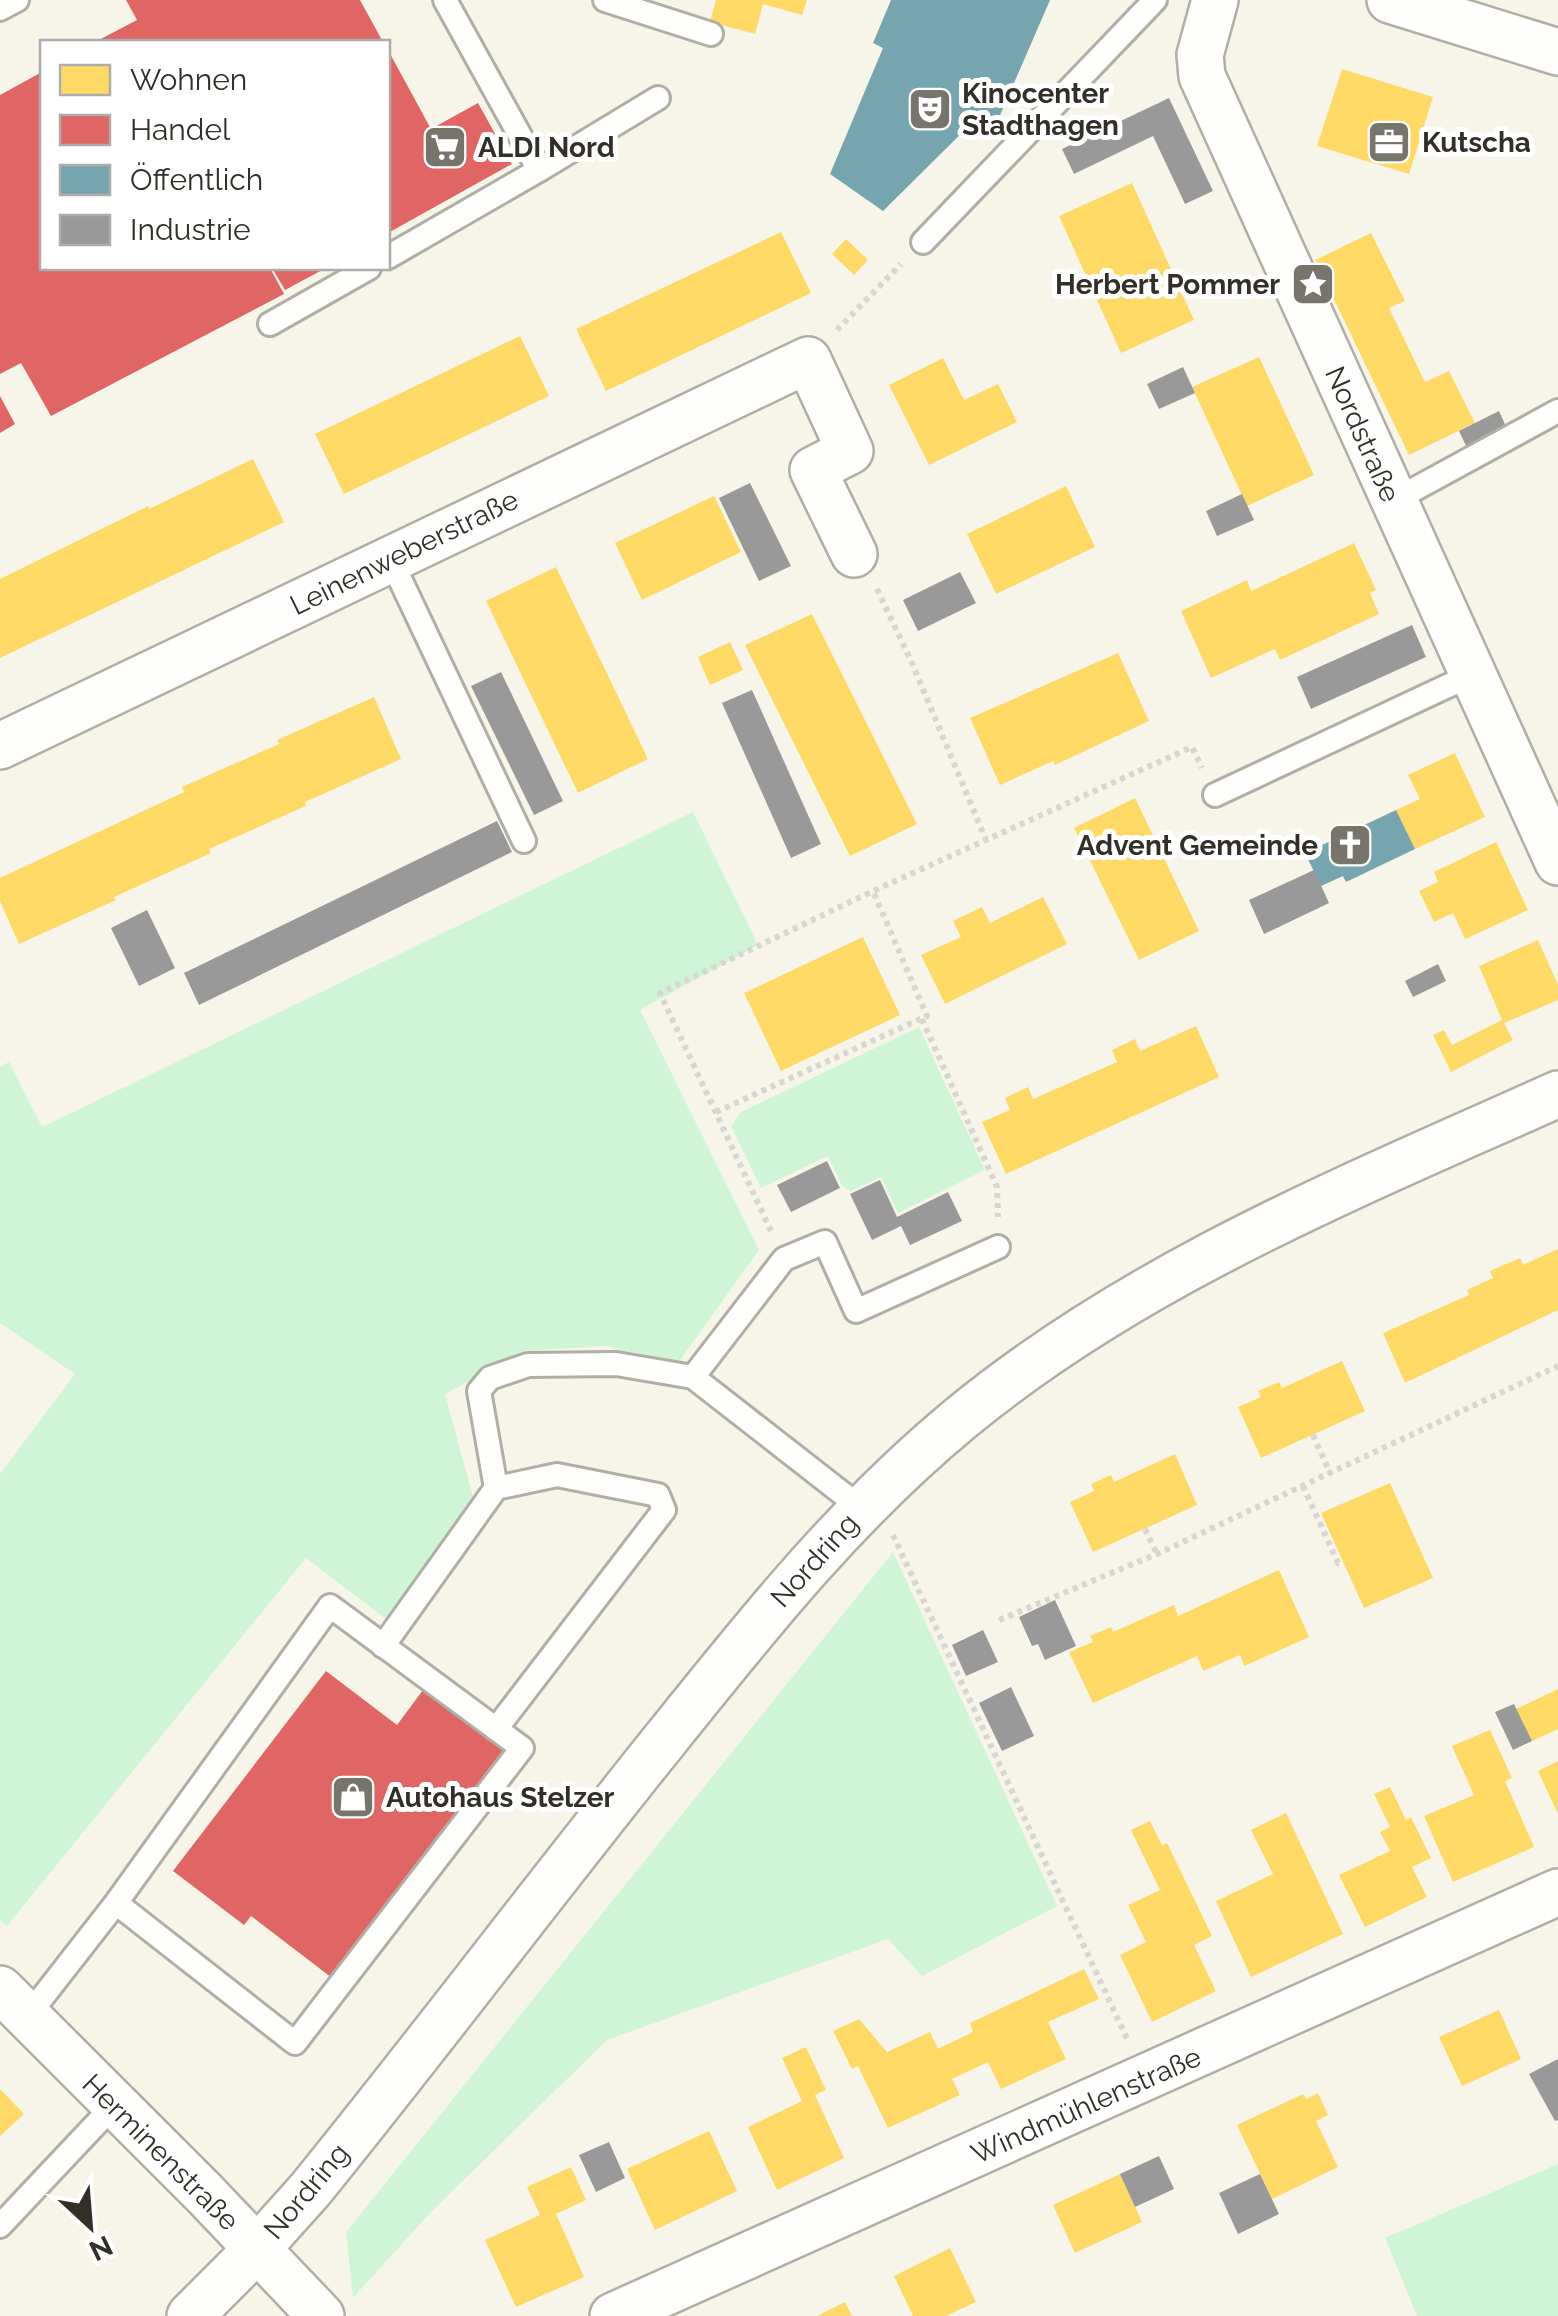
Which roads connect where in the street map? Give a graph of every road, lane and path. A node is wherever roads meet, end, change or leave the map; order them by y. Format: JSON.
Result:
{"nodes":[{"id":1,"x":18,"y":0,"type":"edge"},
{"id":2,"x":445,"y":0,"type":"edge"},
{"id":3,"x":606,"y":0,"type":"edge"},
{"id":4,"x":1155,"y":0,"type":"edge"},
{"id":5,"x":1215,"y":0,"type":"edge"},
{"id":6,"x":1390,"y":0,"type":"edge"},
{"id":7,"x":0,"y":9,"type":"edge"},
{"id":8,"x":712,"y":34,"type":"dead end"},
{"id":9,"x":1558,"y":52,"type":"edge"},
{"id":10,"x":658,"y":98,"type":"dead end"},
{"id":11,"x":539,"y":170,"type":"junction"},
{"id":12,"x":923,"y":242,"type":"joint"},
{"id":13,"x":390,"y":256,"type":"edge"},
{"id":14,"x":365,"y":270,"type":"edge"},
{"id":15,"x":270,"y":324,"type":"dead end"},
{"id":16,"x":808,"y":360,"type":"junction"},
{"id":17,"x":1558,"y":411,"type":"edge"},
{"id":18,"x":1393,"y":502,"type":"junction"},
{"id":19,"x":854,"y":554,"type":"joint"},
{"id":20,"x":390,"y":558,"type":"junction"},
{"id":21,"x":1471,"y":675,"type":"junction"},
{"id":22,"x":0,"y":746,"type":"edge"},
{"id":23,"x":1215,"y":795,"type":"joint"},
{"id":24,"x":524,"y":840,"type":"dead end"},
{"id":25,"x":986,"y":840,"type":"junction"},
{"id":26,"x":1558,"y":862,"type":"edge"},
{"id":27,"x":874,"y":891,"type":"junction"},
{"id":28,"x":922,"y":1019,"type":"junction"},
{"id":29,"x":1558,"y":1094,"type":"edge"},
{"id":30,"x":716,"y":1112,"type":"junction"},
{"id":31,"x":998,"y":1247,"type":"joint"},
{"id":32,"x":784,"y":1259,"type":"junction"},
{"id":33,"x":1558,"y":1366,"type":"edge"},
{"id":34,"x":694,"y":1377,"type":"junction"},
{"id":35,"x":1313,"y":1435,"type":"dead end"},
{"id":36,"x":1330,"y":1474,"type":"junction"},
{"id":37,"x":1303,"y":1486,"type":"junction"},
{"id":38,"x":496,"y":1488,"type":"junction"},
{"id":39,"x":867,"y":1503,"type":"junction"},
{"id":40,"x":1145,"y":1529,"type":"dead end"},
{"id":41,"x":1157,"y":1554,"type":"junction"},
{"id":42,"x":1343,"y":1561,"type":"dead end"},
{"id":43,"x":998,"y":1620,"type":"dead end"},
{"id":44,"x":383,"y":1646,"type":"junction"},
{"id":45,"x":496,"y":1728,"type":"junction"},
{"id":46,"x":1558,"y":1892,"type":"edge"},
{"id":47,"x":116,"y":1903,"type":"junction"},
{"id":48,"x":14,"y":2003,"type":"edge"},
{"id":49,"x":1146,"y":2078,"type":"junction"},
{"id":50,"x":114,"y":2105,"type":"junction"},
{"id":51,"x":0,"y":2226,"type":"edge"},
{"id":52,"x":258,"y":2249,"type":"junction"},
{"id":53,"x":190,"y":2316,"type":"edge"},
{"id":54,"x":321,"y":2316,"type":"edge"},
{"id":55,"x":613,"y":2316,"type":"edge"}],
"edges":[{"from":1,"to":7,"type":"lane"},
{"from":2,"to":11,"type":"lane"},
{"from":3,"to":8,"type":"lane"},
{"from":4,"to":12,"type":"lane"},
{"from":5,"to":18,"type":"street","name":"Nordstraße"},
{"from":6,"to":9,"type":"street"},
{"from":10,"to":11,"type":"lane"},
{"from":11,"to":13,"type":"lane"},
{"from":12,"to":16,"type":"path"},
{"from":14,"to":15,"type":"lane"},
{"from":16,"to":19,"type":"street"},
{"from":16,"to":20,"type":"street","name":"Leinenweberstraße"},
{"from":17,"to":18,"type":"lane"},
{"from":18,"to":21,"type":"street","name":"Nordstraße"},
{"from":19,"to":25,"type":"path"},
{"from":20,"to":22,"type":"street","name":"Leinenweberstraße"},
{"from":20,"to":24,"type":"lane"},
{"from":21,"to":23,"type":"lane"},
{"from":21,"to":26,"type":"street","name":"Nordstraße"},
{"from":23,"to":25,"type":"path"},
{"from":25,"to":27,"type":"path"},
{"from":27,"to":28,"type":"path"},
{"from":27,"to":30,"type":"path"},
{"from":28,"to":30,"type":"path"},
{"from":28,"to":31,"type":"path"},
{"from":29,"to":39,"type":"street","name":"Nordring"},
{"from":30,"to":32,"type":"path"},
{"from":31,"to":32,"type":"lane"},
{"from":32,"to":34,"type":"lane"},
{"from":33,"to":36,"type":"path"},
{"from":34,"to":38,"type":"lane"},
{"from":34,"to":39,"type":"lane"},
{"from":35,"to":36,"type":"path"},
{"from":36,"to":37,"type":"path"},
{"from":37,"to":41,"type":"path"},
{"from":37,"to":42,"type":"path"},
{"from":38,"to":44,"type":"lane"},
{"from":38,"to":45,"type":"lane"},
{"from":39,"to":49,"type":"path"},
{"from":39,"to":52,"type":"street","name":"Nordring"},
{"from":40,"to":41,"type":"path"},
{"from":41,"to":43,"type":"path"},
{"from":44,"to":45,"type":"lane"},
{"from":44,"to":47,"type":"lane"},
{"from":45,"to":47,"type":"lane"},
{"from":46,"to":49,"type":"street","name":"Windmühlenstraße"},
{"from":47,"to":48,"type":"lane"},
{"from":48,"to":50,"type":"street","name":"Herminenstraße"},
{"from":49,"to":55,"type":"street","name":"Windmühlenstraße"},
{"from":50,"to":51,"type":"lane"},
{"from":50,"to":52,"type":"street","name":"Herminenstraße"},
{"from":52,"to":53,"type":"street","name":"Nordring"},
{"from":52,"to":54,"type":"street","name":"Herminenstraße"}]}
